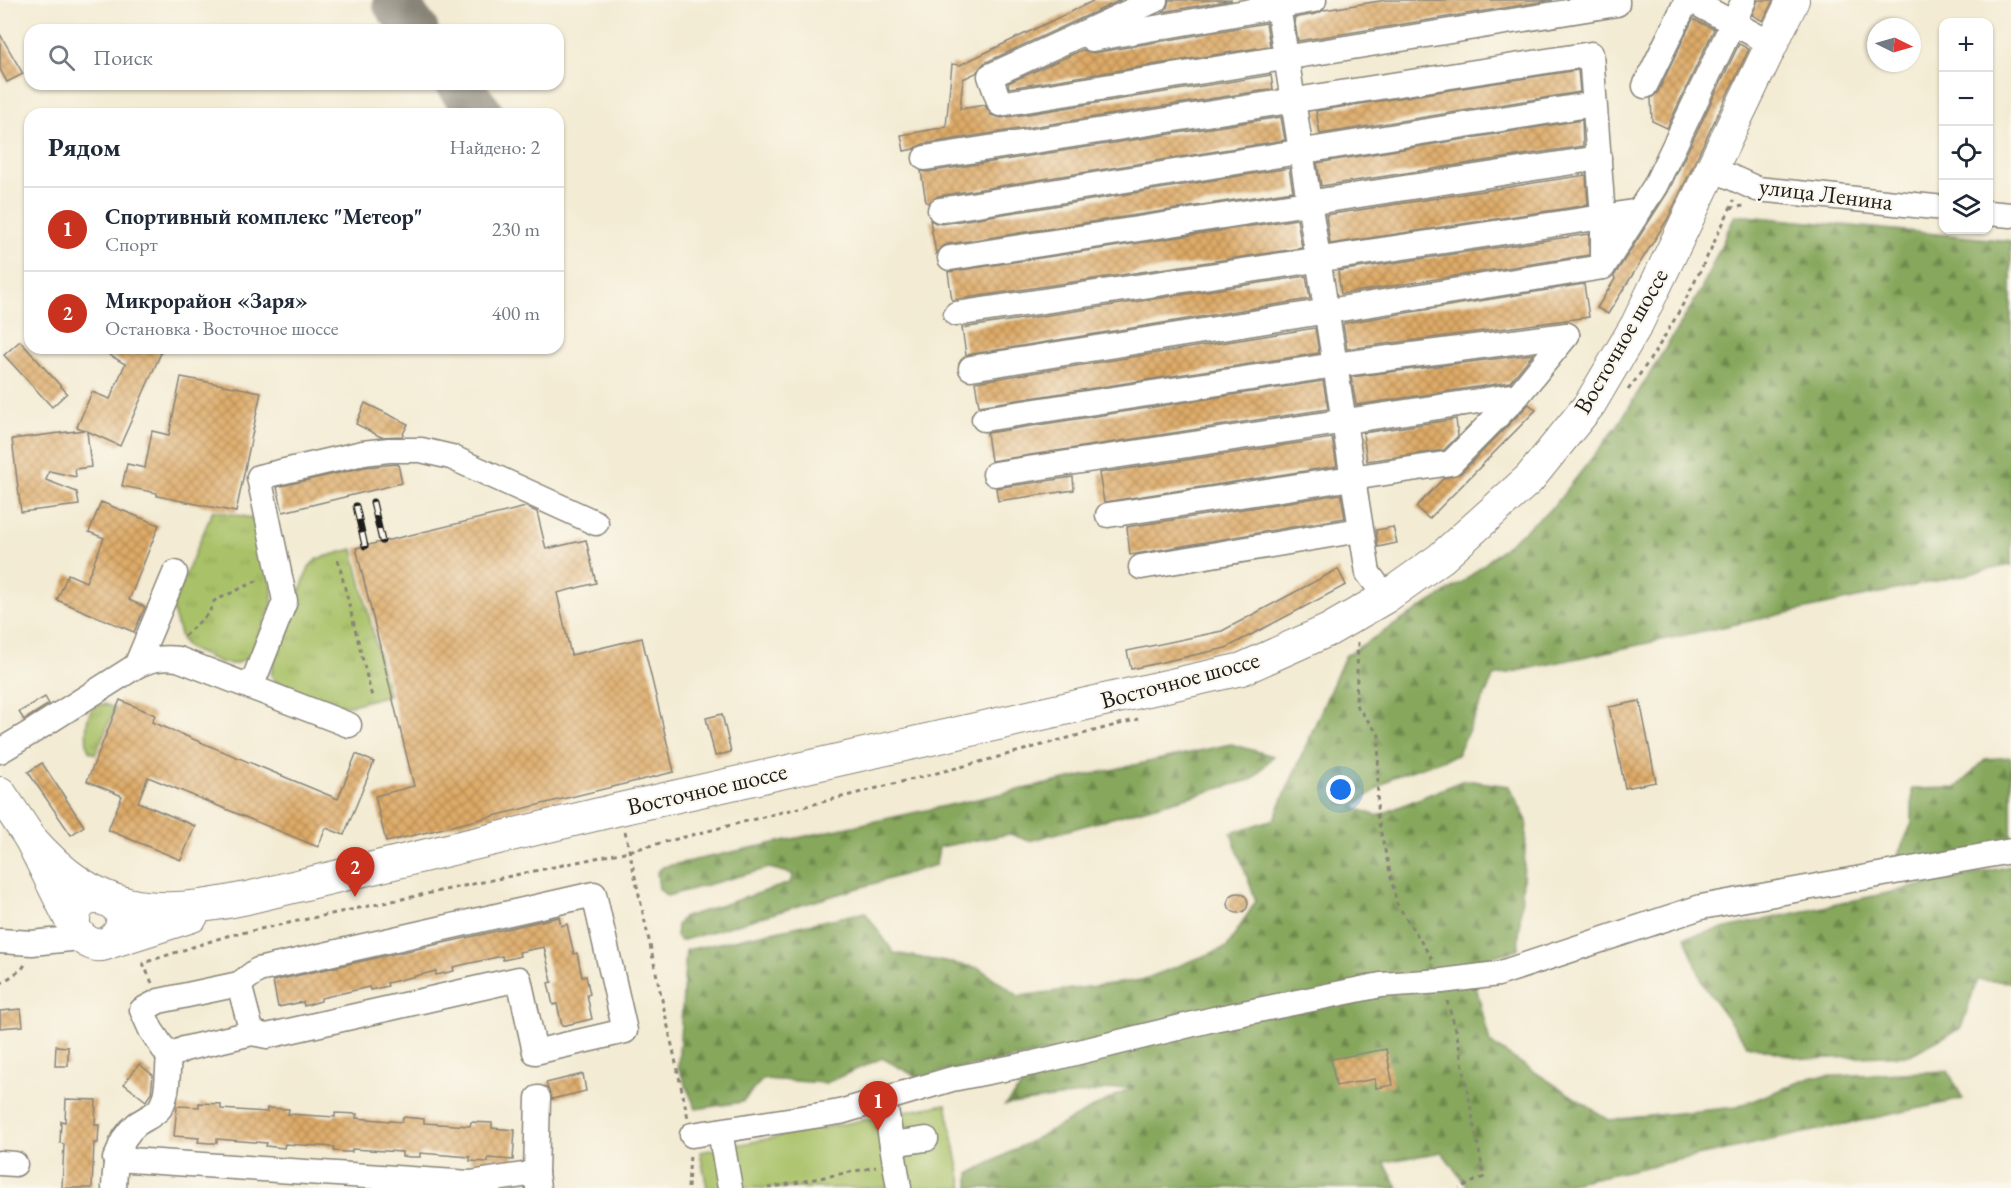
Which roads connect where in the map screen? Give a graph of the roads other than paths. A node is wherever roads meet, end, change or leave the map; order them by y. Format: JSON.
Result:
{"nodes":[{"id":1,"x":1155,"y":0,"type":"edge"},
{"id":2,"x":1314,"y":0,"type":"edge"},
{"id":3,"x":1617,"y":0,"type":"edge"},
{"id":4,"x":1689,"y":0,"type":"edge"},
{"id":5,"x":1744,"y":0,"type":"edge"},
{"id":6,"x":1793,"y":0,"type":"edge"},
{"id":7,"x":1277,"y":3,"type":"edge"},
{"id":8,"x":1132,"y":22,"type":"junction"},
{"id":9,"x":1733,"y":23,"type":"junction"},
{"id":10,"x":1772,"y":44,"type":"junction"},
{"id":11,"x":1286,"y":58,"type":"junction"},
{"id":12,"x":1645,"y":86,"type":"dead end"},
{"id":13,"x":1293,"y":101,"type":"junction"},
{"id":14,"x":1594,"y":104,"type":"junction"},
{"id":15,"x":1301,"y":151,"type":"junction"},
{"id":16,"x":1599,"y":158,"type":"junction"},
{"id":17,"x":925,"y":159,"type":"dead end"},
{"id":18,"x":1711,"y":168,"type":"junction"},
{"id":19,"x":1309,"y":203,"type":"junction"},
{"id":20,"x":1939,"y":207,"type":"edge"},
{"id":21,"x":940,"y":210,"type":"dead end"},
{"id":22,"x":1639,"y":212,"type":"junction"},
{"id":23,"x":1993,"y":213,"type":"edge"},
{"id":24,"x":2011,"y":215,"type":"edge"},
{"id":25,"x":1604,"y":217,"type":"junction"},
{"id":26,"x":950,"y":258,"type":"dead end"},
{"id":27,"x":1318,"y":260,"type":"junction"},
{"id":28,"x":1603,"y":267,"type":"junction"},
{"id":29,"x":1326,"y":311,"type":"junction"},
{"id":30,"x":956,"y":314,"type":"dead end"},
{"id":31,"x":1335,"y":365,"type":"junction"},
{"id":32,"x":971,"y":368,"type":"dead end"},
{"id":33,"x":1518,"y":395,"type":"junction"},
{"id":34,"x":984,"y":419,"type":"dead end"},
{"id":35,"x":1344,"y":422,"type":"junction"},
{"id":36,"x":995,"y":474,"type":"dead end"},
{"id":37,"x":1352,"y":478,"type":"junction"},
{"id":38,"x":1108,"y":514,"type":"dead end"},
{"id":39,"x":596,"y":523,"type":"dead end"},
{"id":40,"x":1360,"y":530,"type":"junction"},
{"id":41,"x":1141,"y":567,"type":"dead end"},
{"id":42,"x":175,"y":573,"type":"dead end"},
{"id":43,"x":1386,"y":597,"type":"junction"},
{"id":44,"x":136,"y":666,"type":"junction"},
{"id":45,"x":251,"y":687,"type":"junction"},
{"id":46,"x":349,"y":725,"type":"dead end"},
{"id":47,"x":0,"y":751,"type":"edge"},
{"id":48,"x":0,"y":793,"type":"edge"},
{"id":49,"x":30,"y":838,"type":"junction"},
{"id":50,"x":2011,"y":852,"type":"edge"},
{"id":51,"x":248,"y":898,"type":"junction"},
{"id":52,"x":109,"y":900,"type":"junction"},
{"id":53,"x":85,"y":937,"type":"junction"},
{"id":54,"x":0,"y":941,"type":"edge"},
{"id":55,"x":239,"y":984,"type":"junction"},
{"id":56,"x":252,"y":1033,"type":"junction"},
{"id":57,"x":169,"y":1057,"type":"junction"},
{"id":58,"x":538,"y":1098,"type":"dead end"},
{"id":59,"x":887,"y":1115,"type":"dead end"},
{"id":60,"x":720,"y":1131,"type":"junction"},
{"id":61,"x":692,"y":1135,"type":"road end"},
{"id":62,"x":926,"y":1139,"type":"dead end"},
{"id":63,"x":894,"y":1154,"type":"junction"},
{"id":64,"x":115,"y":1159,"type":"junction"},
{"id":65,"x":537,"y":1180,"type":"edge"},
{"id":66,"x":320,"y":1181,"type":"edge"},
{"id":67,"x":114,"y":1188,"type":"edge"},
{"id":68,"x":730,"y":1188,"type":"edge"},
{"id":69,"x":899,"y":1188,"type":"edge"}],
"edges":[{"from":1,"to":8,"type":"street"},
{"from":2,"to":7,"type":"street"},
{"from":3,"to":11,"type":"street"},
{"from":4,"to":9,"type":"street"},
{"from":4,"to":12,"type":"street"},
{"from":5,"to":9,"type":"street"},
{"from":6,"to":10,"type":"main road","name":"Восточное шоссе"},
{"from":7,"to":8,"type":"street"},
{"from":7,"to":11,"type":"street"},
{"from":8,"to":11,"type":"street"},
{"from":9,"to":10,"type":"street"},
{"from":9,"to":22,"type":"street"},
{"from":10,"to":18,"type":"main road","name":"Восточное шоссе"},
{"from":11,"to":13,"type":"street"},
{"from":13,"to":14,"type":"street"},
{"from":13,"to":15,"type":"street"},
{"from":13,"to":17,"type":"street"},
{"from":14,"to":15,"type":"street"},
{"from":14,"to":16,"type":"street"},
{"from":15,"to":19,"type":"street"},
{"from":15,"to":21,"type":"street"},
{"from":16,"to":19,"type":"street"},
{"from":16,"to":25,"type":"street"},
{"from":18,"to":20,"type":"street","name":"улица Ленина"},
{"from":18,"to":43,"type":"main road","name":"Восточное шоссе"},
{"from":19,"to":26,"type":"street"},
{"from":19,"to":27,"type":"street"},
{"from":22,"to":25,"type":"street"},
{"from":22,"to":28,"type":"street"},
{"from":23,"to":24,"type":"street"},
{"from":25,"to":27,"type":"street"},
{"from":25,"to":28,"type":"street"},
{"from":27,"to":29,"type":"street"},
{"from":27,"to":30,"type":"street"},
{"from":28,"to":29,"type":"street"},
{"from":29,"to":31,"type":"street"},
{"from":29,"to":32,"type":"street"},
{"from":31,"to":33,"type":"street"},
{"from":31,"to":34,"type":"street"},
{"from":31,"to":35,"type":"street"},
{"from":33,"to":35,"type":"street"},
{"from":33,"to":37,"type":"street"},
{"from":35,"to":36,"type":"street"},
{"from":35,"to":37,"type":"street"},
{"from":37,"to":38,"type":"street"},
{"from":37,"to":40,"type":"street"},
{"from":39,"to":45,"type":"street"},
{"from":40,"to":41,"type":"street"},
{"from":40,"to":43,"type":"street"},
{"from":42,"to":44,"type":"street"},
{"from":43,"to":51,"type":"main road","name":"Восточное шоссе"},
{"from":44,"to":45,"type":"street"},
{"from":44,"to":47,"type":"street"},
{"from":45,"to":46,"type":"street"},
{"from":48,"to":49,"type":"main road","name":"Восточное шоссе"},
{"from":49,"to":52,"type":"main road","name":"Восточное шоссе"},
{"from":49,"to":53,"type":"main road","name":"Восточное шоссе"},
{"from":50,"to":60,"type":"street"},
{"from":51,"to":52,"type":"main road","name":"Восточное шоссе"},
{"from":51,"to":53,"type":"main road","name":"Восточное шоссе"},
{"from":52,"to":53,"type":"main road"},
{"from":53,"to":54,"type":"street"},
{"from":55,"to":56,"type":"street"},
{"from":55,"to":56,"type":"street"},
{"from":55,"to":57,"type":"street"},
{"from":56,"to":57,"type":"street"},
{"from":57,"to":64,"type":"street"},
{"from":58,"to":65,"type":"street"},
{"from":59,"to":63,"type":"street"},
{"from":60,"to":61,"type":"street"},
{"from":60,"to":68,"type":"street"},
{"from":62,"to":63,"type":"street"},
{"from":63,"to":69,"type":"street"},
{"from":64,"to":66,"type":"street"},
{"from":64,"to":67,"type":"street"},
{"from":65,"to":66,"type":"street"}]}
